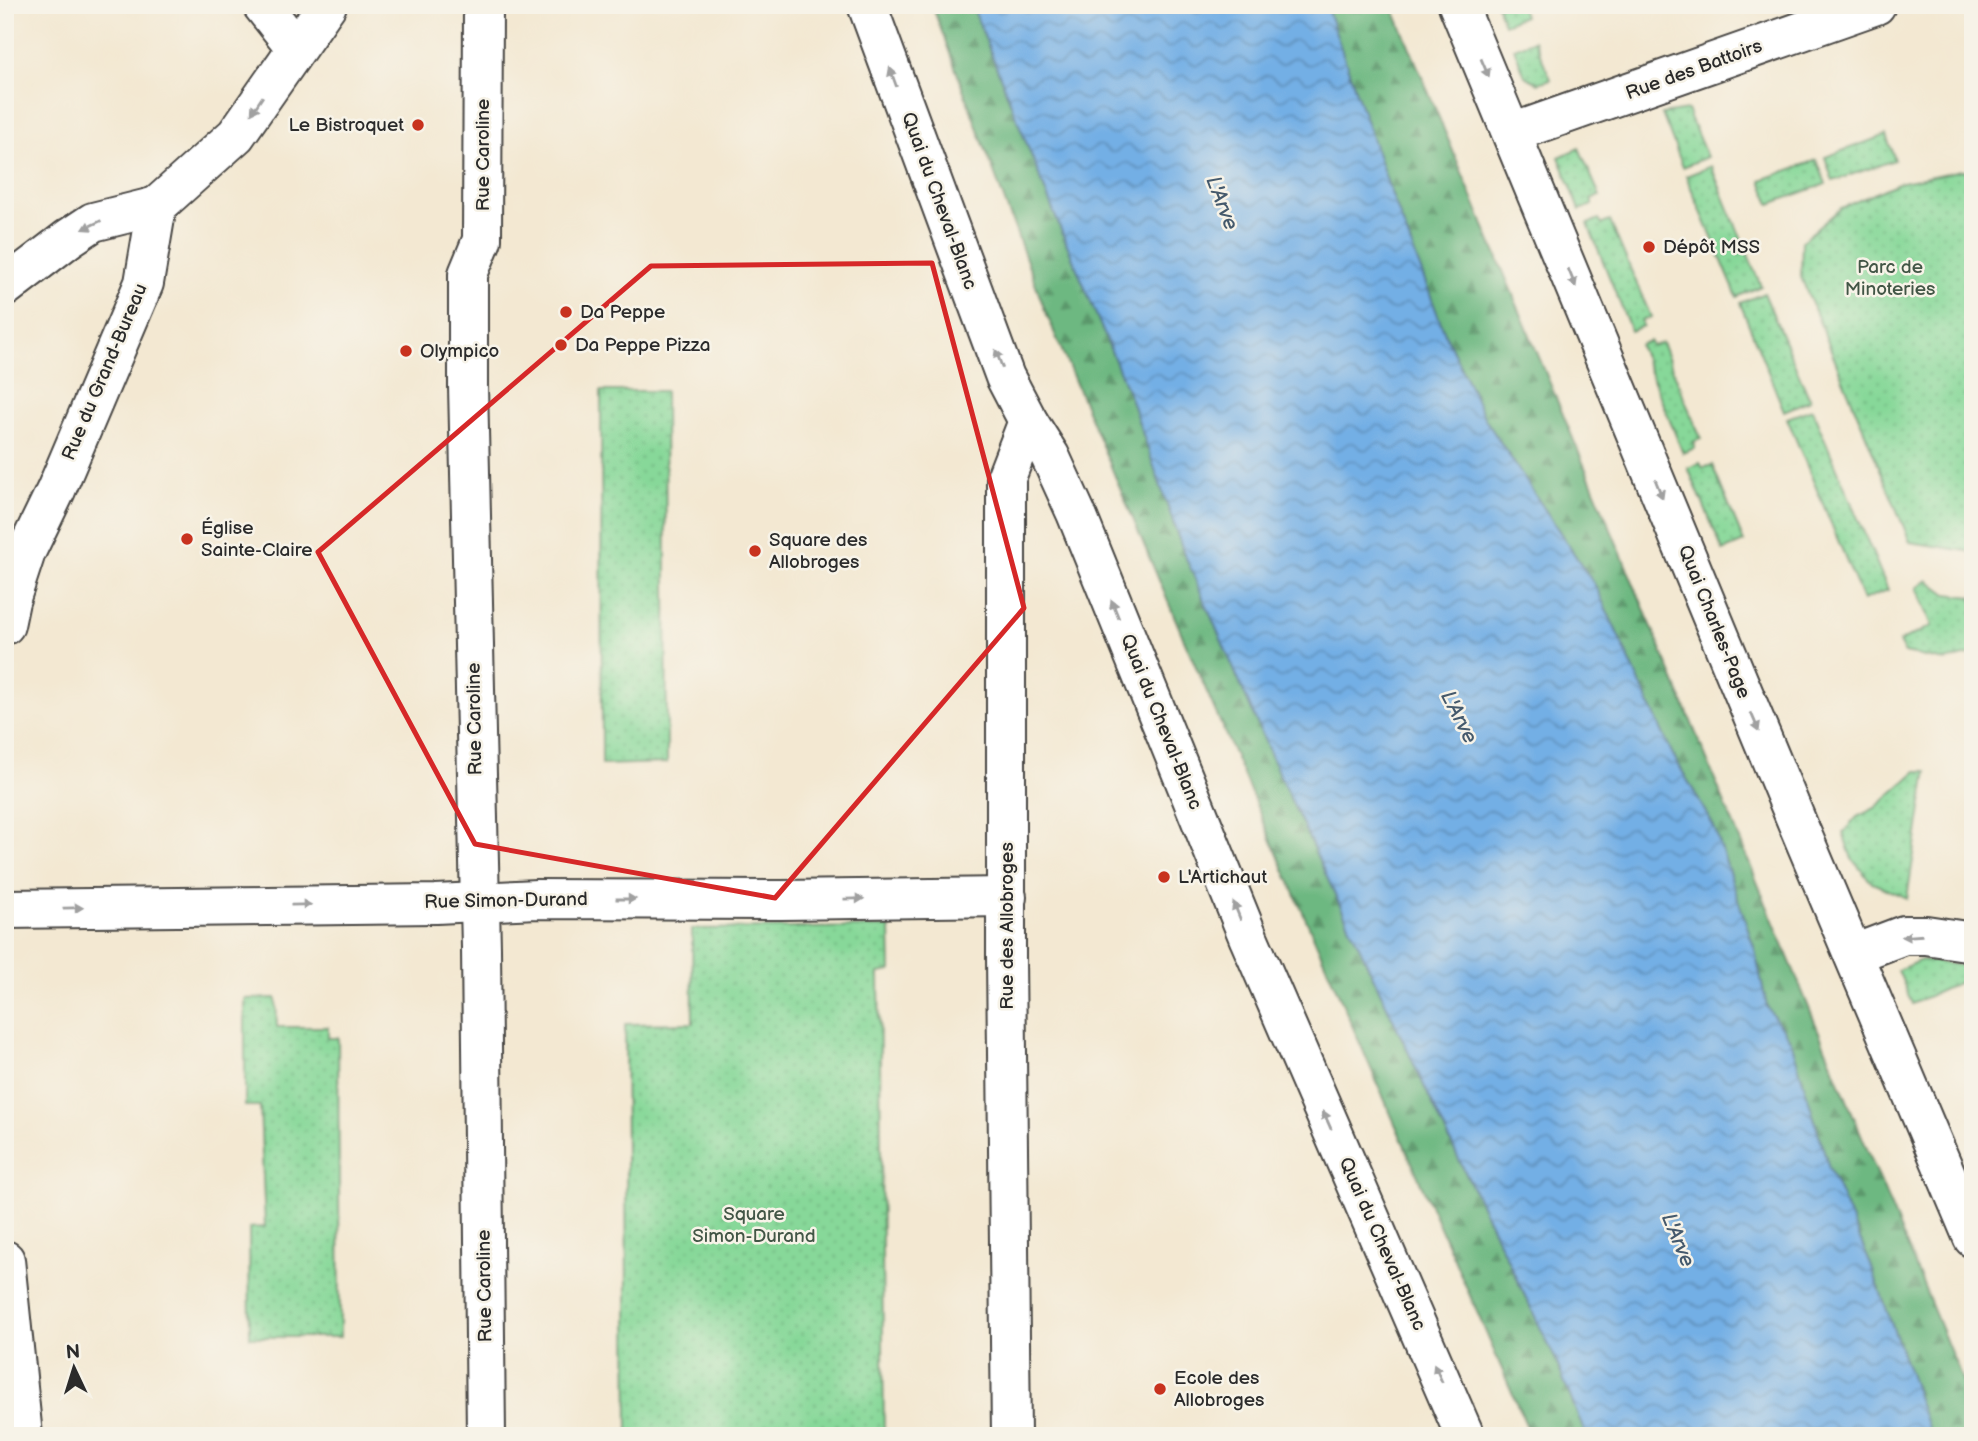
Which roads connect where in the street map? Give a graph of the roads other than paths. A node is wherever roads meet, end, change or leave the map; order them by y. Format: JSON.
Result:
{"nodes":[{"id":1,"x":262,"y":5,"type":"edge"},
{"id":2,"x":327,"y":5,"type":"edge"},
{"id":3,"x":483,"y":5,"type":"edge"},
{"id":4,"x":867,"y":5,"type":"edge"},
{"id":5,"x":1458,"y":5,"type":"edge"},
{"id":6,"x":1876,"y":5,"type":"edge"},
{"id":7,"x":296,"y":48,"type":"junction"},
{"id":8,"x":1512,"y":133,"type":"junction"},
{"id":9,"x":157,"y":206,"type":"junction"},
{"id":10,"x":5,"y":287,"type":"edge"},
{"id":11,"x":1028,"y":421,"type":"junction"},
{"id":12,"x":5,"y":625,"type":"edge"},
{"id":13,"x":1007,"y":897,"type":"junction"},
{"id":14,"x":480,"y":902,"type":"junction"},
{"id":15,"x":5,"y":909,"type":"edge"},
{"id":16,"x":1973,"y":942,"type":"edge"},
{"id":17,"x":1854,"y":954,"type":"junction"},
{"id":18,"x":1973,"y":1238,"type":"edge"},
{"id":19,"x":5,"y":1260,"type":"edge"},
{"id":20,"x":23,"y":1436,"type":"edge"},
{"id":21,"x":486,"y":1436,"type":"edge"},
{"id":22,"x":1011,"y":1436,"type":"edge"},
{"id":23,"x":1465,"y":1436,"type":"edge"}],
"edges":[{"from":1,"to":7,"type":"street"},
{"from":2,"to":7,"type":"street"},
{"from":3,"to":14,"type":"street","name":"Rue Caroline"},
{"from":11,"to":4,"type":"street","name":"Quai du Cheval-Blanc","one_way":true},
{"from":5,"to":8,"type":"street","name":"Quai Charles-Page","one_way":true},
{"from":6,"to":8,"type":"street","name":"Rue des Battoirs"},
{"from":7,"to":9,"type":"street","one_way":true},
{"from":8,"to":17,"type":"street","name":"Quai Charles-Page","one_way":true},
{"from":9,"to":10,"type":"street","one_way":true},
{"from":9,"to":12,"type":"street","name":"Rue du Grand-Bureau"},
{"from":11,"to":13,"type":"street","name":"Rue des Allobroges"},
{"from":23,"to":11,"type":"street","name":"Quai du Cheval-Blanc","one_way":true},
{"from":14,"to":13,"type":"street","name":"Rue Simon-Durand","one_way":true},
{"from":13,"to":22,"type":"street","name":"Rue des Allobroges"},
{"from":15,"to":14,"type":"street","name":"Rue Simon-Durand","one_way":true},
{"from":14,"to":21,"type":"street","name":"Rue Caroline"},
{"from":16,"to":17,"type":"street","one_way":true},
{"from":17,"to":18,"type":"street","name":"Quai Charles-Page"},
{"from":19,"to":20,"type":"street"}]}
